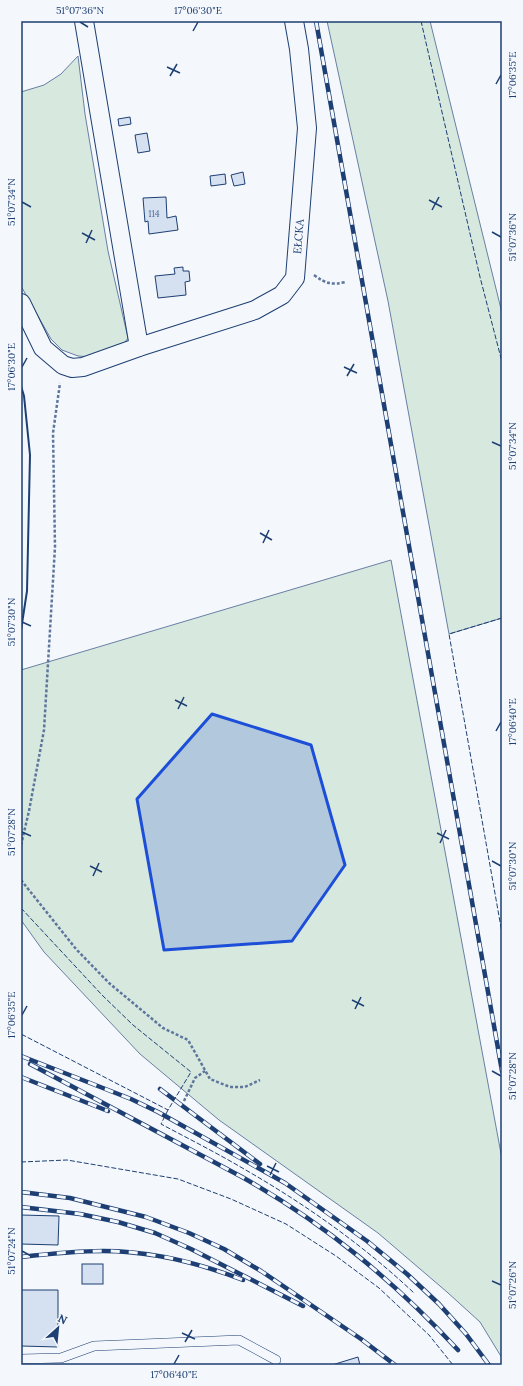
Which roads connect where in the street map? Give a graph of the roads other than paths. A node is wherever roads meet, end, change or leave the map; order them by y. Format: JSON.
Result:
{"nodes":[{"id":1,"x":84,"y":21,"type":"edge"},
{"id":2,"x":294,"y":21,"type":"edge"},
{"id":3,"x":21,"y":303,"type":"edge"},
{"id":4,"x":140,"y":347,"type":"junction"},
{"id":5,"x":21,"y":1359,"type":"edge"},
{"id":6,"x":276,"y":1360,"type":"dead end"}],
"edges":[{"from":1,"to":4,"type":"street"},
{"from":2,"to":4,"type":"street","name":"EŁCKA"},
{"from":3,"to":4,"type":"street","name":"EŁCKA"},
{"from":5,"to":6,"type":"lane"}]}
